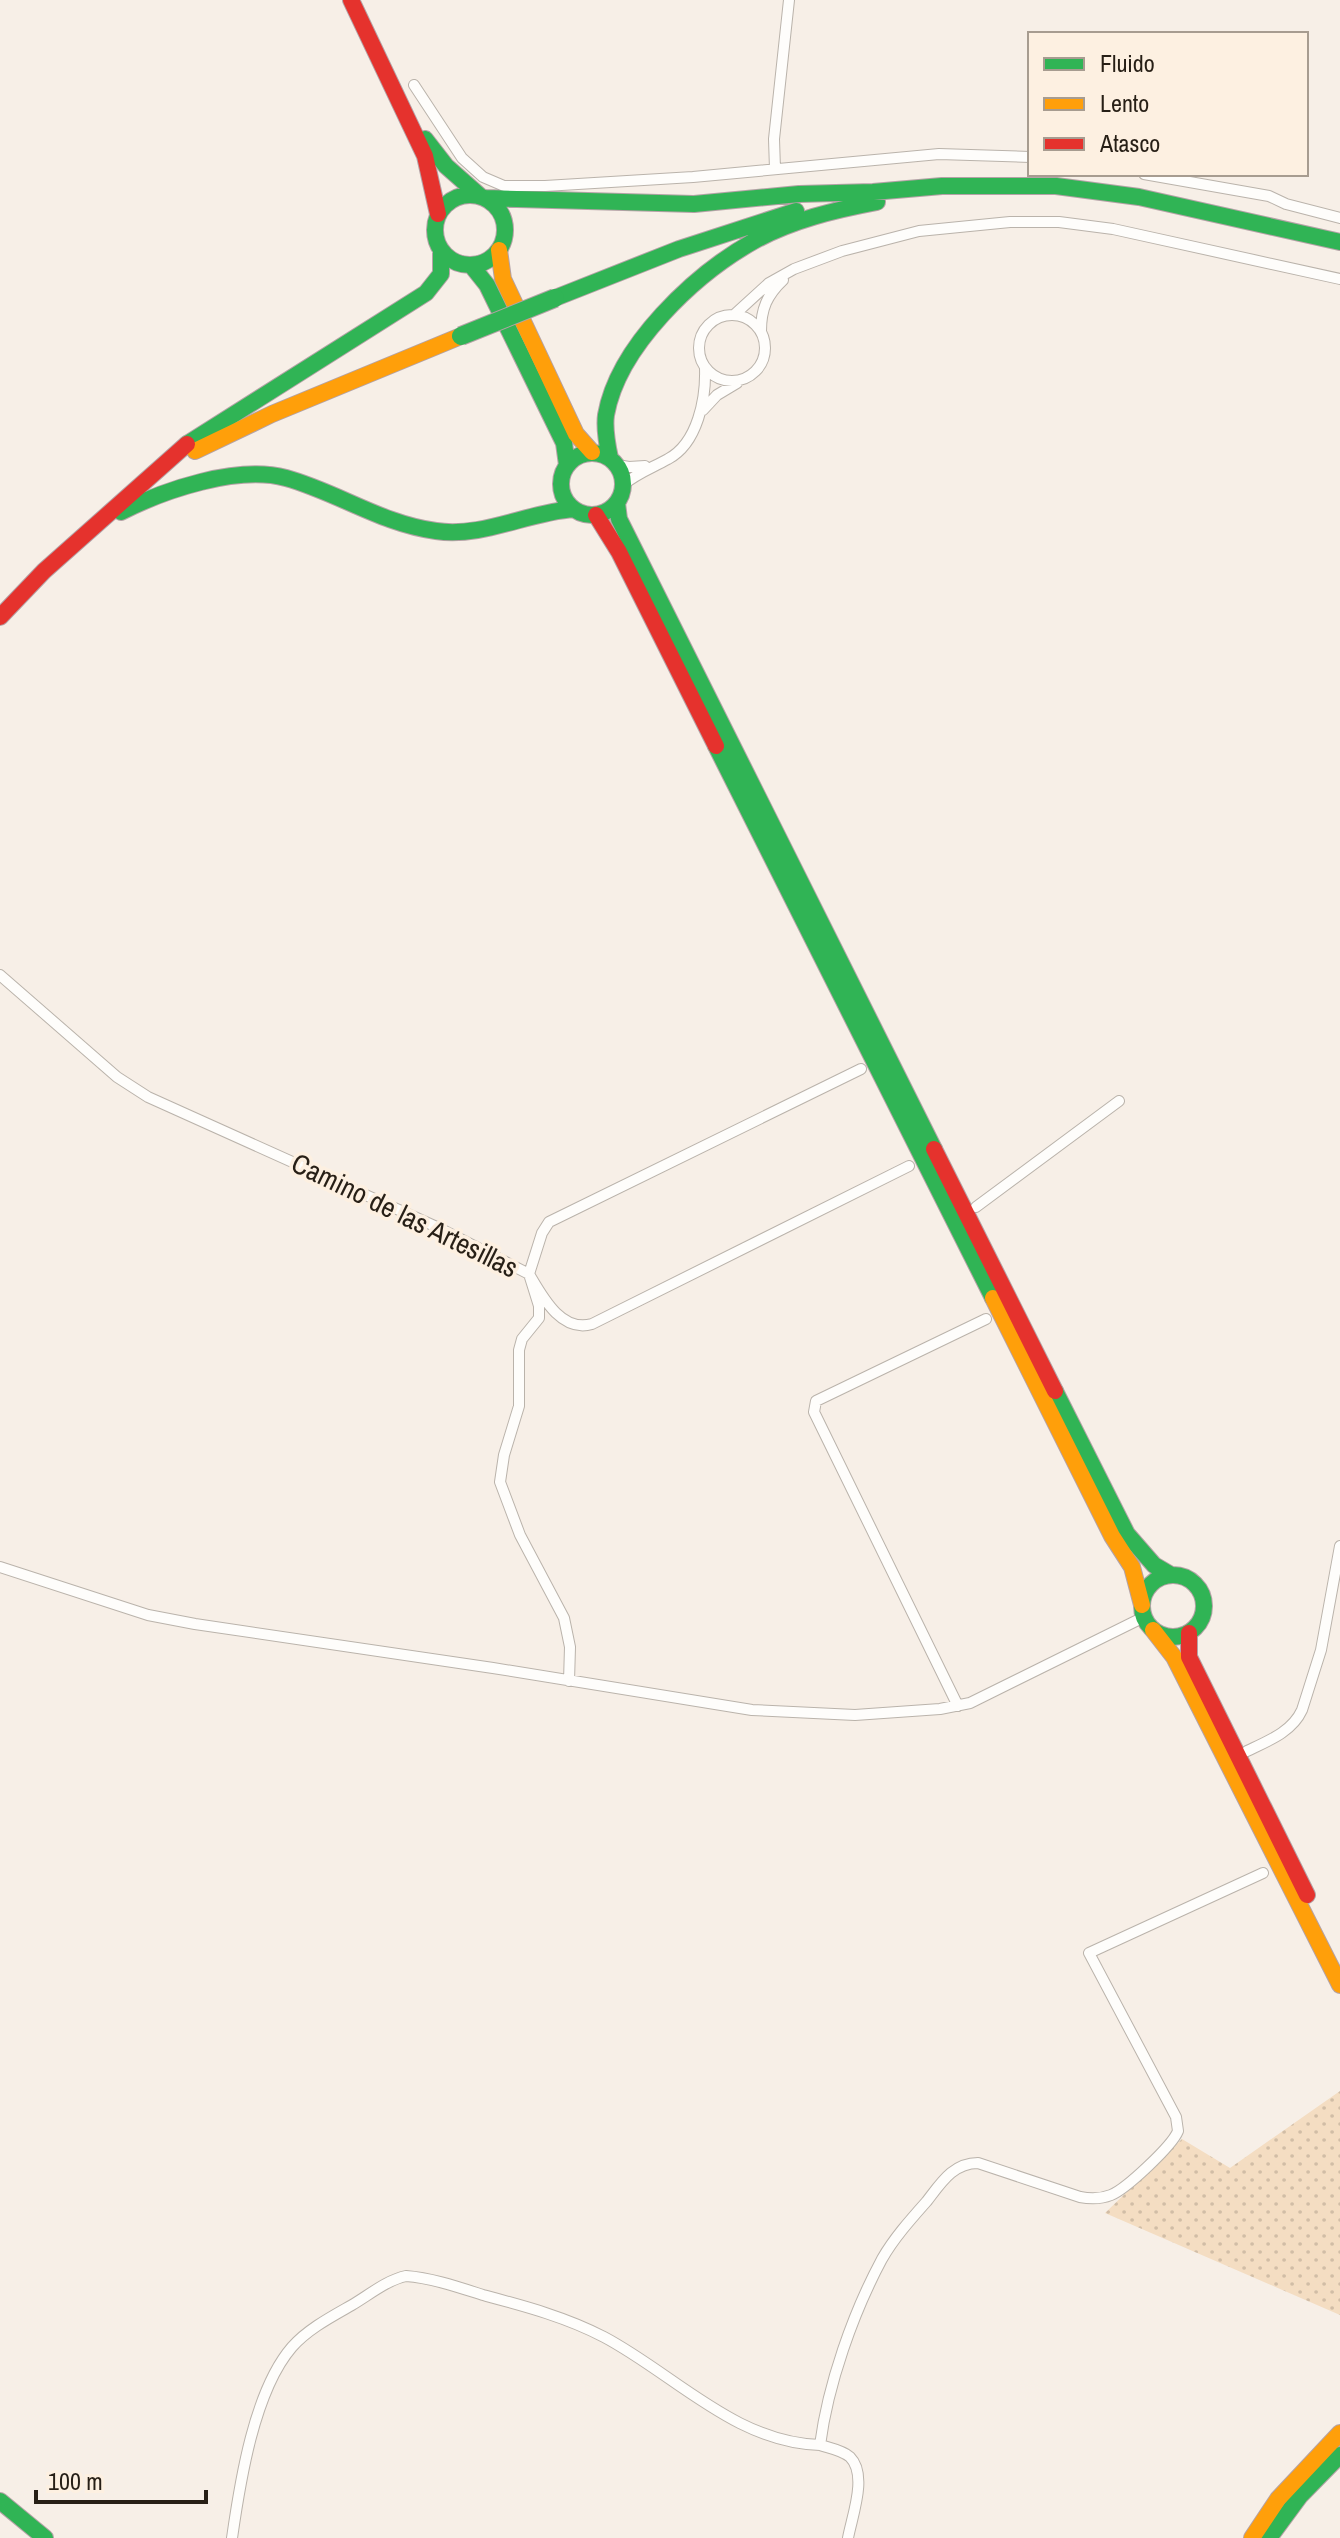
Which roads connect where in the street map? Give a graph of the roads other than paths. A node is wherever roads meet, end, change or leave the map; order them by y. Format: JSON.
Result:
{"nodes":[{"id":1,"x":351,"y":0,"type":"edge"},
{"id":2,"x":789,"y":0,"type":"edge"},
{"id":3,"x":414,"y":85,"type":"dead end"},
{"id":4,"x":407,"y":113,"type":"junction"},
{"id":5,"x":1028,"y":157,"type":"edge"},
{"id":6,"x":775,"y":169,"type":"junction"},
{"id":7,"x":1155,"y":176,"type":"edge"},
{"id":8,"x":942,"y":186,"type":"junction"},
{"id":9,"x":873,"y":192,"type":"junction"},
{"id":10,"x":483,"y":197,"type":"junction"},
{"id":11,"x":438,"y":214,"type":"junction"},
{"id":12,"x":1340,"y":218,"type":"edge"},
{"id":13,"x":1340,"y":242,"type":"edge"},
{"id":14,"x":499,"y":250,"type":"junction"},
{"id":15,"x":441,"y":251,"type":"junction"},
{"id":16,"x":471,"y":265,"type":"junction"},
{"id":17,"x":794,"y":269,"type":"junction"},
{"id":18,"x":1340,"y":279,"type":"edge"},
{"id":19,"x":734,"y":315,"type":"junction"},
{"id":20,"x":761,"y":331,"type":"junction"},
{"id":21,"x":705,"y":368,"type":"junction"},
{"id":22,"x":739,"y":381,"type":"junction"},
{"id":23,"x":699,"y":415,"type":"junction"},
{"id":24,"x":592,"y":452,"type":"junction"},
{"id":25,"x":614,"y":461,"type":"junction"},
{"id":26,"x":567,"y":465,"type":"junction"},
{"id":27,"x":655,"y":465,"type":"junction"},
{"id":28,"x":134,"y":490,"type":"junction"},
{"id":29,"x":620,"y":494,"type":"junction"},
{"id":30,"x":574,"y":509,"type":"junction"},
{"id":31,"x":596,"y":515,"type":"junction"},
{"id":32,"x":92,"y":527,"type":"junction"},
{"id":33,"x":0,"y":617,"type":"edge"},
{"id":34,"x":0,"y":975,"type":"edge"},
{"id":35,"x":861,"y":1069,"type":"dead end"},
{"id":36,"x":1119,"y":1101,"type":"dead end"},
{"id":37,"x":909,"y":1166,"type":"dead end"},
{"id":38,"x":976,"y":1207,"type":"dead end"},
{"id":39,"x":529,"y":1274,"type":"junction"},
{"id":40,"x":986,"y":1319,"type":"dead end"},
{"id":41,"x":1340,"y":1546,"type":"edge"},
{"id":42,"x":0,"y":1567,"type":"edge"},
{"id":43,"x":1171,"y":1575,"type":"junction"},
{"id":44,"x":1337,"y":1579,"type":"edge"},
{"id":45,"x":1146,"y":1618,"type":"junction"},
{"id":46,"x":1189,"y":1633,"type":"junction"},
{"id":47,"x":569,"y":1681,"type":"junction"},
{"id":48,"x":958,"y":1706,"type":"junction"},
{"id":49,"x":1247,"y":1751,"type":"dead end"},
{"id":50,"x":1263,"y":1873,"type":"dead end"},
{"id":51,"x":1340,"y":1961,"type":"edge"},
{"id":52,"x":1340,"y":1985,"type":"edge"},
{"id":53,"x":1340,"y":2433,"type":"edge"},
{"id":54,"x":820,"y":2445,"type":"junction"},
{"id":55,"x":1340,"y":2455,"type":"edge"},
{"id":56,"x":0,"y":2501,"type":"edge"},
{"id":57,"x":45,"y":2538,"type":"edge"},
{"id":58,"x":232,"y":2538,"type":"edge"},
{"id":59,"x":848,"y":2538,"type":"edge"},
{"id":60,"x":1252,"y":2538,"type":"edge"},
{"id":61,"x":1269,"y":2538,"type":"edge"}],
"edges":[{"from":1,"to":4,"type":"main road"},
{"from":2,"to":6,"type":"street"},
{"from":3,"to":6,"type":"street"},
{"from":4,"to":10,"type":"main road"},
{"from":4,"to":11,"type":"main road"},
{"from":5,"to":6,"type":"street"},
{"from":7,"to":12,"type":"street"},
{"from":8,"to":9,"type":"main road"},
{"from":8,"to":13,"type":"main road"},
{"from":8,"to":25,"type":"main road"},
{"from":9,"to":10,"type":"main road"},
{"from":9,"to":28,"type":"main road","bridge":true},
{"from":10,"to":11,"type":"main road"},
{"from":10,"to":14,"type":"main road"},
{"from":11,"to":15,"type":"main road"},
{"from":14,"to":16,"type":"main road"},
{"from":14,"to":24,"type":"main road"},
{"from":15,"to":16,"type":"main road"},
{"from":15,"to":28,"type":"main road"},
{"from":16,"to":26,"type":"main road"},
{"from":17,"to":18,"type":"street"},
{"from":17,"to":19,"type":"street"},
{"from":17,"to":20,"type":"street"},
{"from":19,"to":20,"type":"street"},
{"from":19,"to":21,"type":"street"},
{"from":20,"to":22,"type":"street"},
{"from":21,"to":22,"type":"street"},
{"from":21,"to":23,"type":"street"},
{"from":22,"to":23,"type":"street"},
{"from":23,"to":27,"type":"street"},
{"from":24,"to":25,"type":"main road"},
{"from":24,"to":26,"type":"main road"},
{"from":25,"to":27,"type":"street"},
{"from":25,"to":29,"type":"main road"},
{"from":26,"to":30,"type":"main road"},
{"from":27,"to":29,"type":"street"},
{"from":28,"to":32,"type":"main road"},
{"from":29,"to":31,"type":"main road"},
{"from":29,"to":43,"type":"main road"},
{"from":30,"to":31,"type":"main road"},
{"from":30,"to":32,"type":"main road"},
{"from":31,"to":45,"type":"main road"},
{"from":32,"to":33,"type":"main road"},
{"from":34,"to":39,"type":"street","name":"Camino de las Artesillas"},
{"from":35,"to":39,"type":"street"},
{"from":36,"to":38,"type":"street"},
{"from":37,"to":39,"type":"street"},
{"from":39,"to":47,"type":"street","name":"Camino de las Artesillas"},
{"from":40,"to":48,"type":"street"},
{"from":41,"to":44,"type":"street"},
{"from":42,"to":47,"type":"street"},
{"from":43,"to":45,"type":"main road"},
{"from":43,"to":46,"type":"main road"},
{"from":44,"to":49,"type":"street"},
{"from":45,"to":46,"type":"main road"},
{"from":45,"to":48,"type":"street"},
{"from":45,"to":52,"type":"main road"},
{"from":46,"to":51,"type":"main road"},
{"from":47,"to":48,"type":"street"},
{"from":50,"to":54,"type":"street"},
{"from":53,"to":60,"type":"main road"},
{"from":54,"to":58,"type":"street"},
{"from":54,"to":59,"type":"street"},
{"from":55,"to":61,"type":"main road"},
{"from":56,"to":57,"type":"main road"}]}
